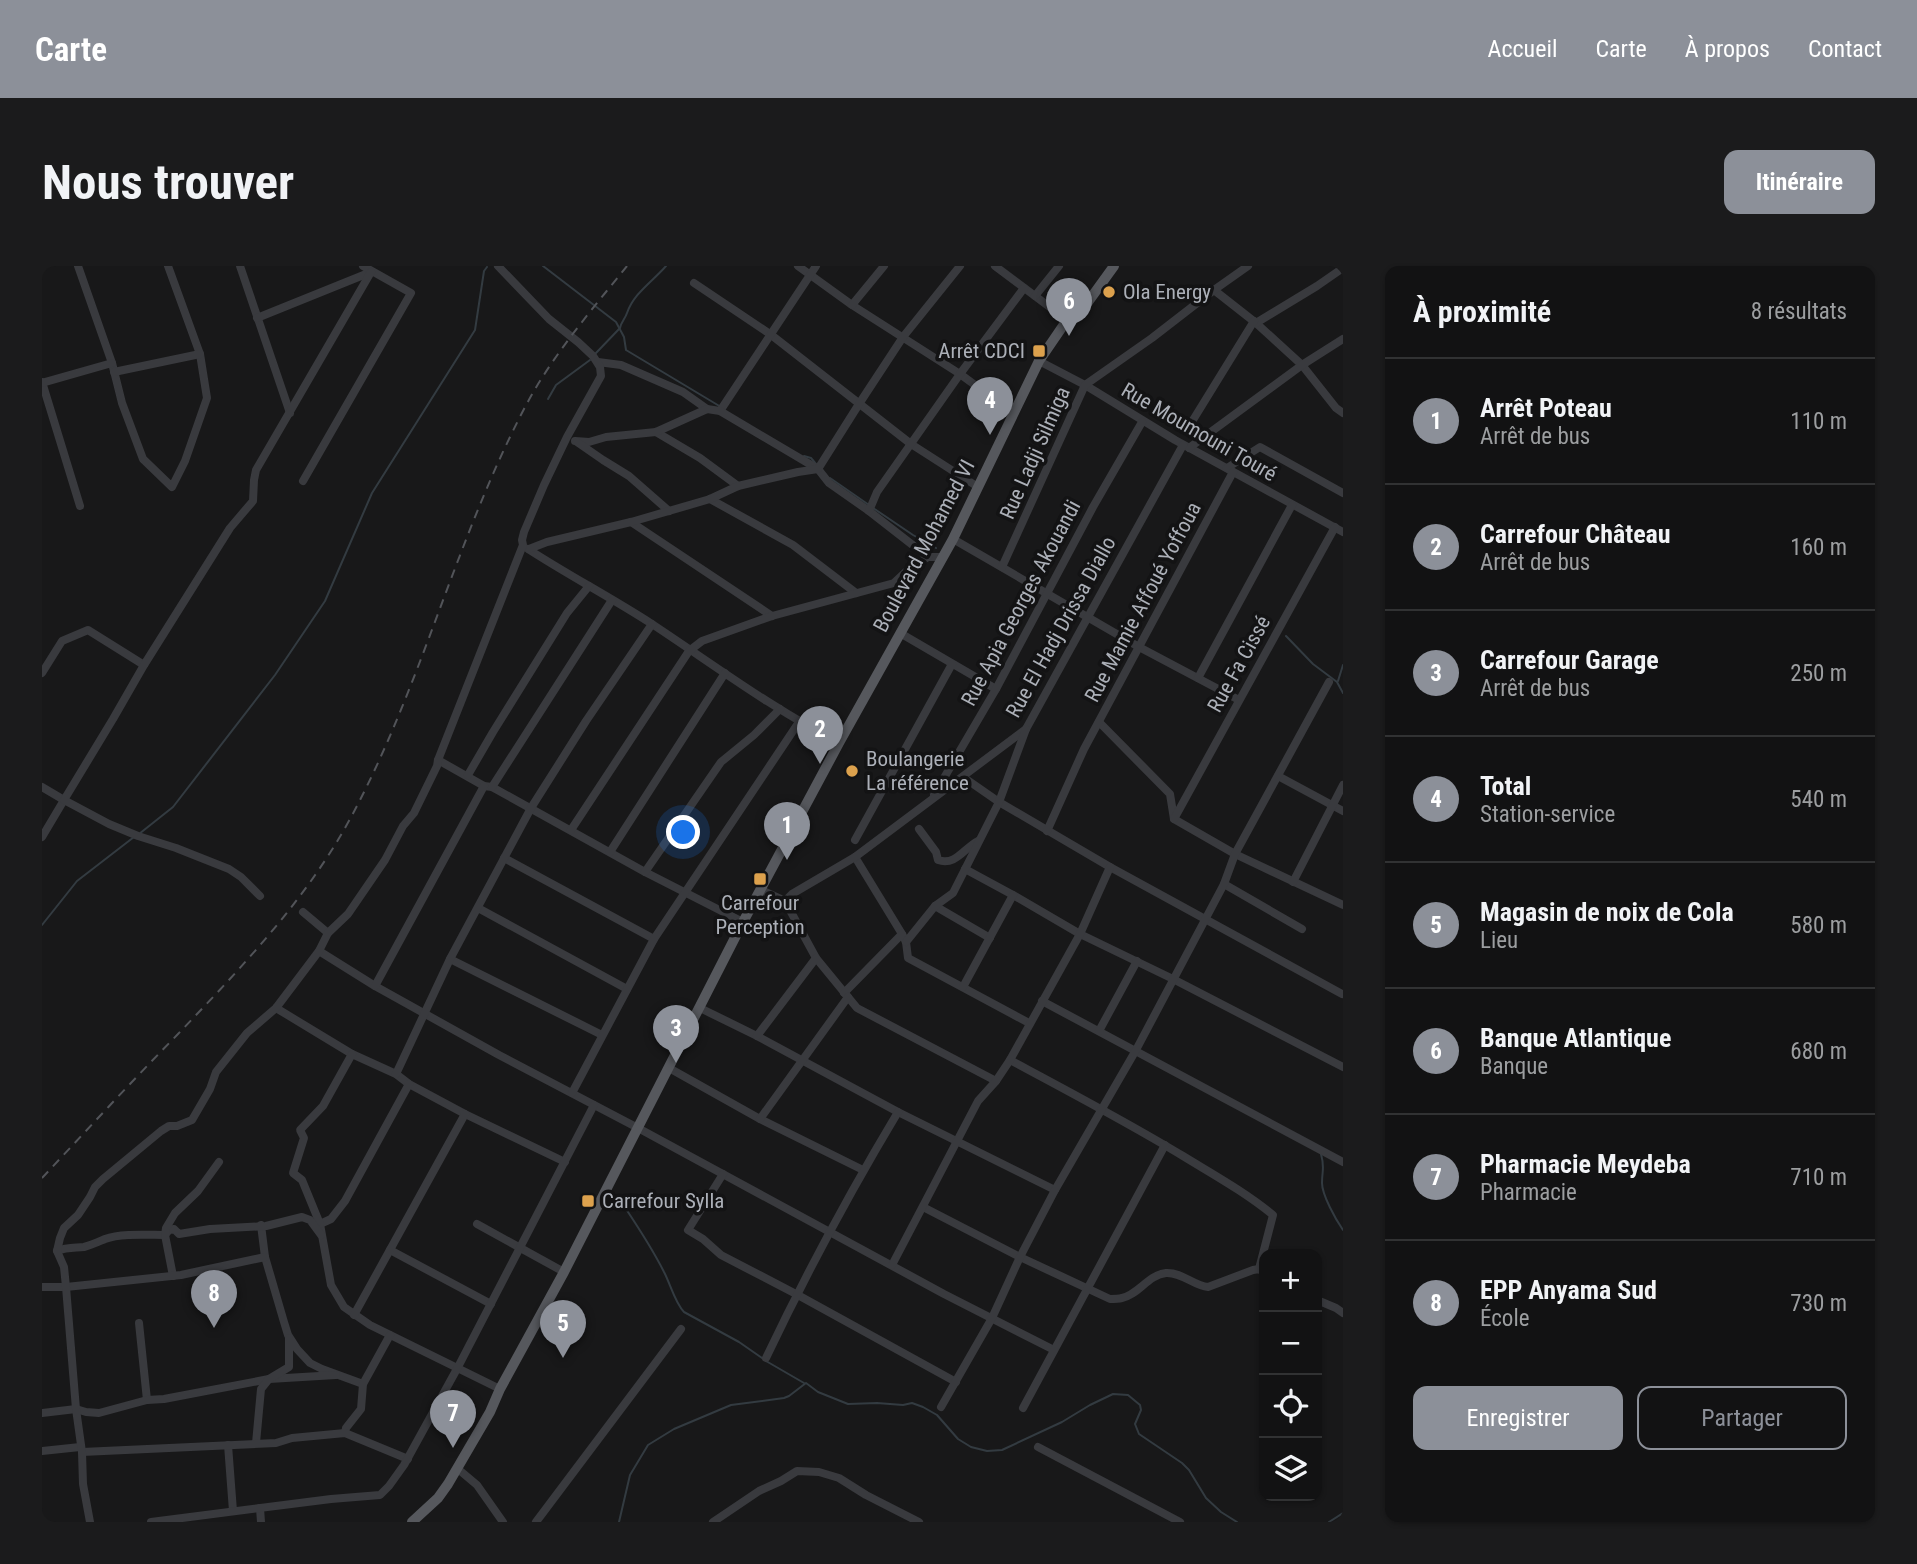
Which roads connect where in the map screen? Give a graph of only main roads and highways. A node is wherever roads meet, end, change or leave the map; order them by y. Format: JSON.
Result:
{"nodes":[{"id":1,"x":1114,"y":266,"type":"edge"},
{"id":2,"x":412,"y":1522,"type":"edge"}],
"edges":[{"from":1,"to":2,"type":"main road","name":"Boulevard Mohamed VI"}]}
